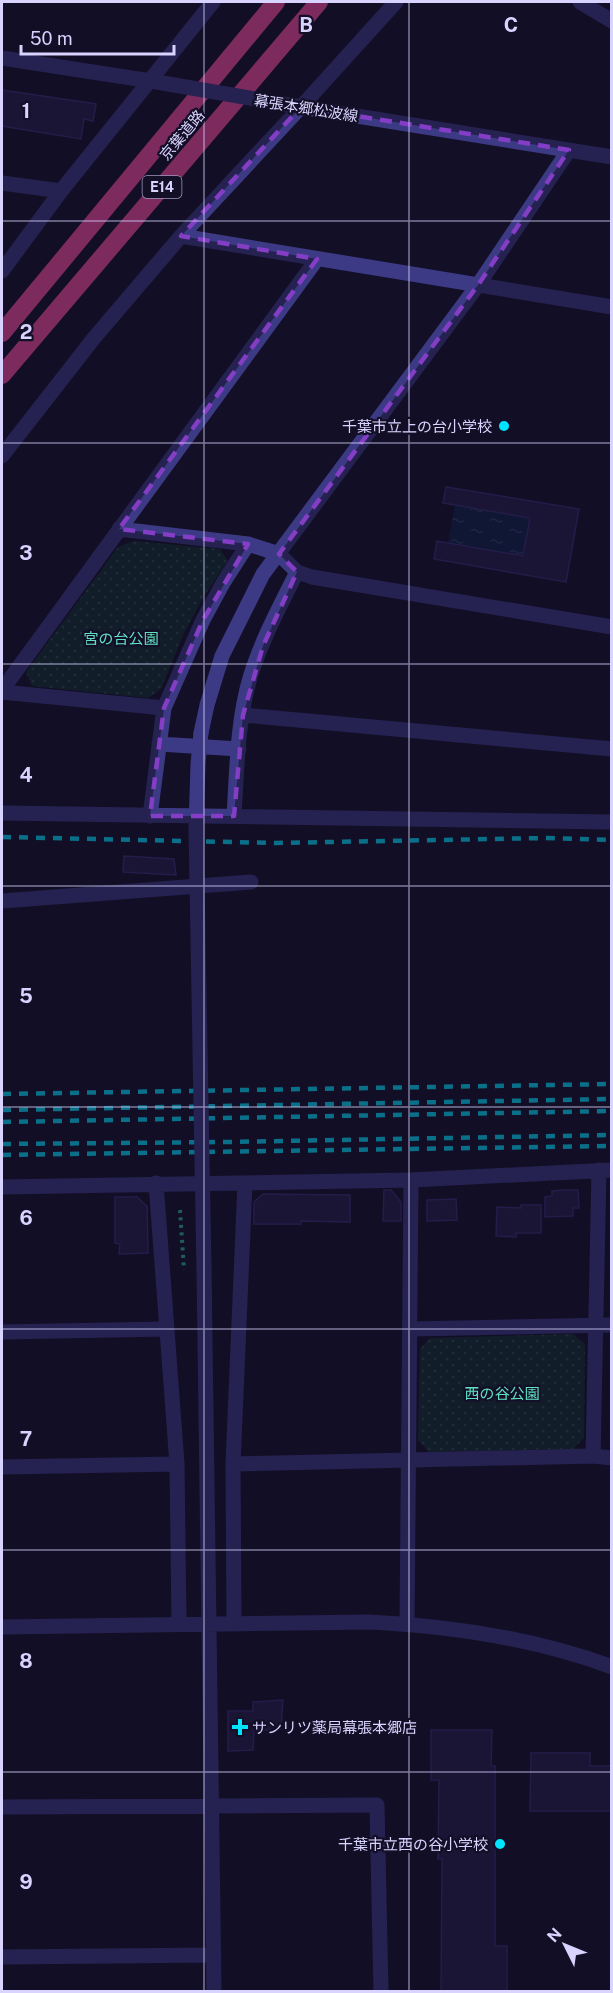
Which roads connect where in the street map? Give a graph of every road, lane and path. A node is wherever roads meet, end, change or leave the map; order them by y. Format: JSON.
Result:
{"nodes":[{"id":1,"x":213,"y":2,"type":"edge"},
{"id":2,"x":276,"y":2,"type":"edge"},
{"id":3,"x":319,"y":2,"type":"edge"},
{"id":4,"x":396,"y":2,"type":"edge"},
{"id":5,"x":580,"y":2,"type":"edge"},
{"id":6,"x":612,"y":21,"type":"edge"},
{"id":7,"x":2,"y":58,"type":"edge"},
{"id":8,"x":151,"y":81,"type":"junction"},
{"id":9,"x":301,"y":107,"type":"junction"},
{"id":10,"x":569,"y":150,"type":"junction"},
{"id":11,"x":612,"y":157,"type":"edge"},
{"id":12,"x":2,"y":183,"type":"edge"},
{"id":13,"x":61,"y":191,"type":"junction"},
{"id":14,"x":181,"y":236,"type":"junction"},
{"id":15,"x":317,"y":259,"type":"junction"},
{"id":16,"x":2,"y":271,"type":"edge"},
{"id":17,"x":478,"y":285,"type":"junction"},
{"id":18,"x":612,"y":307,"type":"edge"},
{"id":19,"x":2,"y":333,"type":"edge"},
{"id":20,"x":3,"y":373,"type":"edge"},
{"id":21,"x":2,"y":456,"type":"edge"},
{"id":22,"x":119,"y":529,"type":"junction"},
{"id":23,"x":248,"y":544,"type":"junction"},
{"id":24,"x":279,"y":554,"type":"junction"},
{"id":25,"x":297,"y":572,"type":"junction"},
{"id":26,"x":612,"y":627,"type":"edge"},
{"id":27,"x":2,"y":691,"type":"edge"},
{"id":28,"x":164,"y":708,"type":"junction"},
{"id":29,"x":243,"y":715,"type":"junction"},
{"id":30,"x":159,"y":744,"type":"junction"},
{"id":31,"x":239,"y":749,"type":"junction"},
{"id":32,"x":612,"y":749,"type":"edge"},
{"id":33,"x":2,"y":813,"type":"edge"},
{"id":34,"x":150,"y":816,"type":"junction"},
{"id":35,"x":234,"y":816,"type":"junction"},
{"id":36,"x":612,"y":822,"type":"edge"},
{"id":37,"x":251,"y":882,"type":"dead end"},
{"id":38,"x":2,"y":901,"type":"edge"},
{"id":39,"x":605,"y":1170,"type":"edge"},
{"id":40,"x":411,"y":1180,"type":"junction"},
{"id":41,"x":156,"y":1183,"type":"junction"},
{"id":42,"x":244,"y":1183,"type":"junction"},
{"id":43,"x":2,"y":1187,"type":"edge"},
{"id":44,"x":180,"y":1210,"type":"dead end"},
{"id":45,"x":183,"y":1270,"type":"dead end"},
{"id":46,"x":595,"y":1325,"type":"junction"},
{"id":47,"x":612,"y":1325,"type":"edge"},
{"id":48,"x":167,"y":1329,"type":"junction"},
{"id":49,"x":411,"y":1329,"type":"junction"},
{"id":50,"x":2,"y":1332,"type":"edge"},
{"id":51,"x":593,"y":1456,"type":"junction"},
{"id":52,"x":612,"y":1458,"type":"edge"},
{"id":53,"x":409,"y":1461,"type":"junction"},
{"id":54,"x":177,"y":1464,"type":"junction"},
{"id":55,"x":232,"y":1464,"type":"junction"},
{"id":56,"x":2,"y":1467,"type":"edge"},
{"id":57,"x":407,"y":1623,"type":"junction"},
{"id":58,"x":179,"y":1624,"type":"junction"},
{"id":59,"x":208,"y":1624,"type":"junction"},
{"id":60,"x":234,"y":1624,"type":"junction"},
{"id":61,"x":2,"y":1627,"type":"edge"},
{"id":62,"x":612,"y":1667,"type":"edge"},
{"id":63,"x":211,"y":1805,"type":"junction"},
{"id":64,"x":2,"y":1808,"type":"edge"},
{"id":65,"x":213,"y":1955,"type":"junction"},
{"id":66,"x":2,"y":1957,"type":"edge"},
{"id":67,"x":214,"y":1992,"type":"edge"},
{"id":68,"x":381,"y":1992,"type":"edge"}],
"edges":[{"from":1,"to":8,"type":"street"},
{"from":2,"to":19,"type":"highway","name":"京葉道路","number":"E14"},
{"from":3,"to":20,"type":"highway","name":"京葉道路","number":"E14"},
{"from":4,"to":9,"type":"street"},
{"from":5,"to":6,"type":"street"},
{"from":7,"to":8,"type":"street","name":"幕張本郷松波線"},
{"from":8,"to":9,"type":"street","name":"幕張本郷松波線","bridge":true},
{"from":8,"to":13,"type":"street"},
{"from":9,"to":10,"type":"street","name":"幕張本郷松波線"},
{"from":9,"to":14,"type":"street"},
{"from":10,"to":11,"type":"street","name":"幕張本郷松波線"},
{"from":10,"to":17,"type":"street"},
{"from":12,"to":13,"type":"street"},
{"from":13,"to":16,"type":"street"},
{"from":14,"to":15,"type":"street"},
{"from":14,"to":21,"type":"street"},
{"from":15,"to":17,"type":"street"},
{"from":15,"to":22,"type":"street"},
{"from":17,"to":18,"type":"street"},
{"from":17,"to":24,"type":"street"},
{"from":22,"to":23,"type":"street"},
{"from":22,"to":27,"type":"street"},
{"from":23,"to":24,"type":"street"},
{"from":23,"to":28,"type":"street"},
{"from":24,"to":25,"type":"street"},
{"from":24,"to":59,"type":"street","bridge":true},
{"from":25,"to":26,"type":"street"},
{"from":25,"to":29,"type":"street"},
{"from":27,"to":28,"type":"street"},
{"from":28,"to":30,"type":"street"},
{"from":29,"to":31,"type":"street"},
{"from":29,"to":32,"type":"street"},
{"from":30,"to":31,"type":"street"},
{"from":30,"to":34,"type":"street"},
{"from":31,"to":35,"type":"street"},
{"from":33,"to":34,"type":"street"},
{"from":34,"to":35,"type":"street"},
{"from":35,"to":36,"type":"street"},
{"from":37,"to":38,"type":"street"},
{"from":39,"to":40,"type":"street"},
{"from":39,"to":46,"type":"street"},
{"from":40,"to":42,"type":"street"},
{"from":40,"to":49,"type":"street"},
{"from":41,"to":42,"type":"street"},
{"from":41,"to":43,"type":"street"},
{"from":41,"to":48,"type":"street"},
{"from":42,"to":55,"type":"street"},
{"from":44,"to":45,"type":"path"},
{"from":46,"to":47,"type":"street"},
{"from":46,"to":49,"type":"street"},
{"from":46,"to":51,"type":"street"},
{"from":48,"to":50,"type":"street"},
{"from":48,"to":54,"type":"street"},
{"from":49,"to":53,"type":"street"},
{"from":51,"to":52,"type":"street"},
{"from":51,"to":53,"type":"street"},
{"from":53,"to":55,"type":"street"},
{"from":53,"to":57,"type":"street"},
{"from":54,"to":56,"type":"street"},
{"from":54,"to":58,"type":"street"},
{"from":55,"to":60,"type":"street"},
{"from":57,"to":60,"type":"street"},
{"from":57,"to":62,"type":"street"},
{"from":58,"to":59,"type":"street"},
{"from":58,"to":61,"type":"street"},
{"from":59,"to":60,"type":"street"},
{"from":59,"to":63,"type":"street"},
{"from":63,"to":64,"type":"street"},
{"from":63,"to":65,"type":"street"},
{"from":63,"to":68,"type":"street"},
{"from":65,"to":66,"type":"street"},
{"from":65,"to":67,"type":"street"}]}
